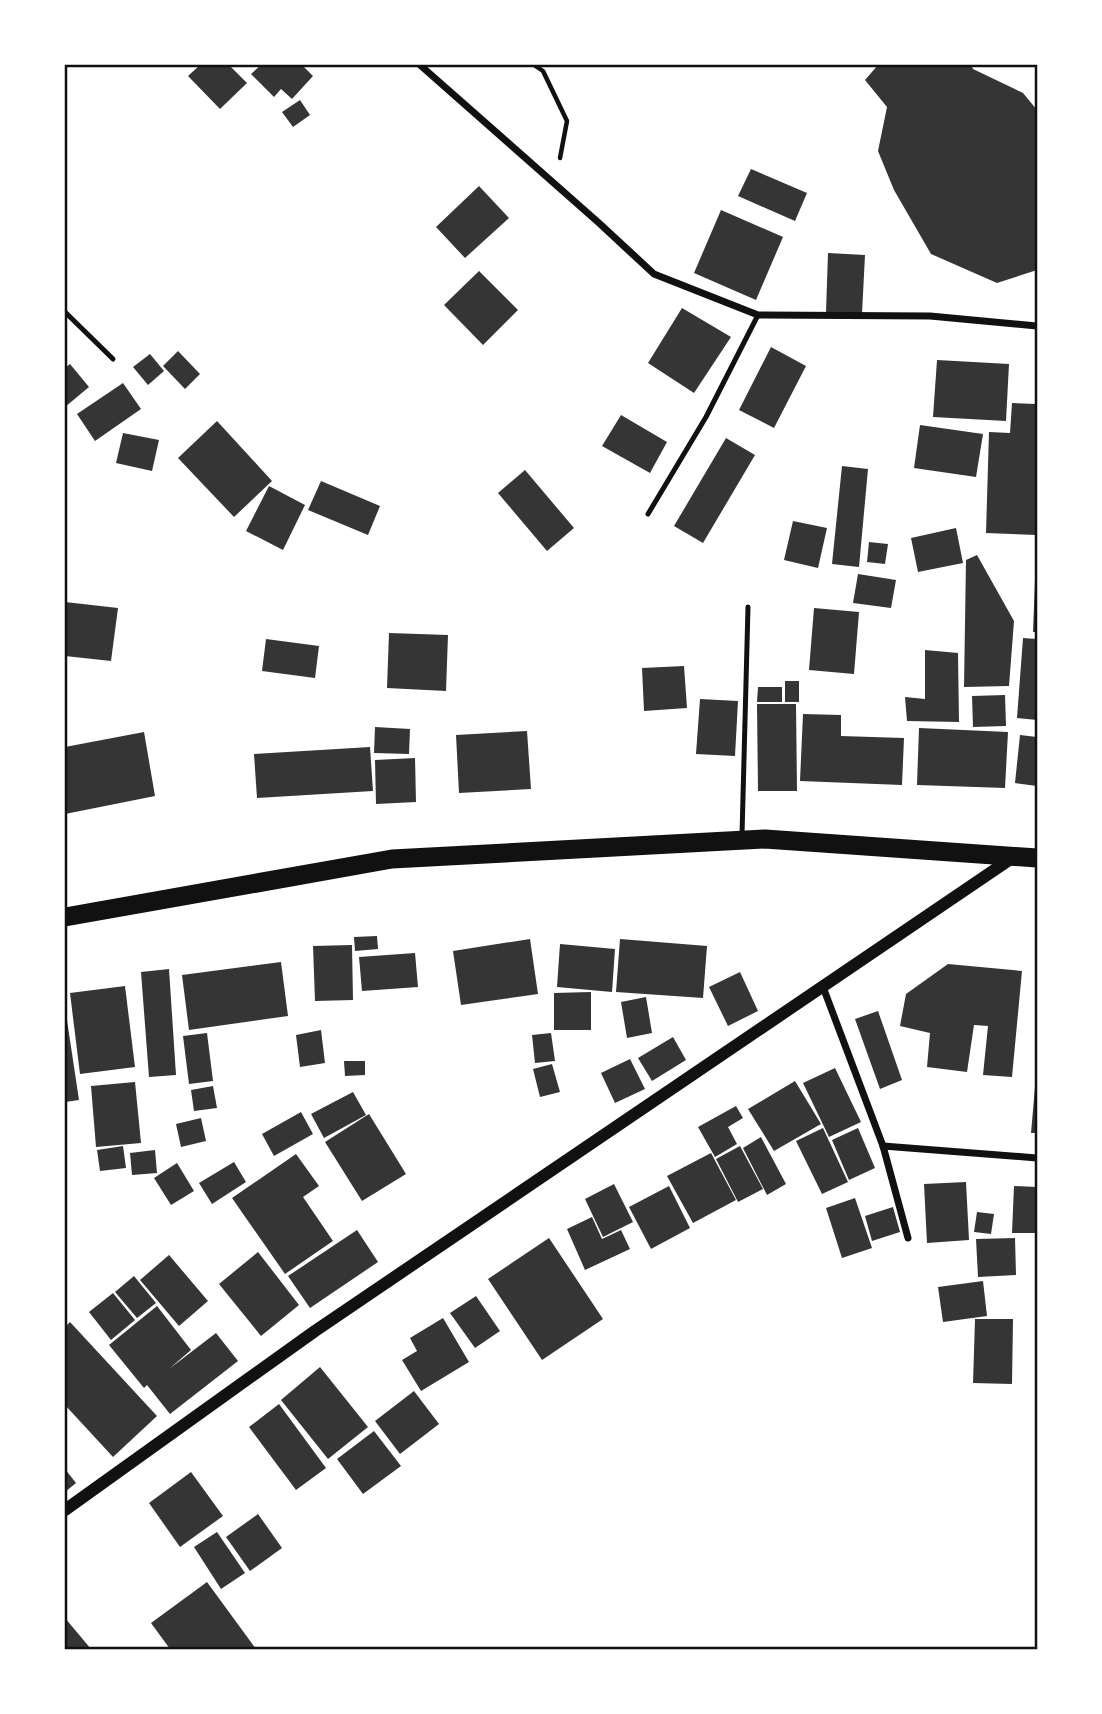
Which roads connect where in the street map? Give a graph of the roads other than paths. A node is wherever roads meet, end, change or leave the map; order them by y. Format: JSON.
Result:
{"nodes":[{"id":1,"x":420,"y":65,"type":"edge"},
{"id":2,"x":65,"y":312,"type":"edge"},
{"id":3,"x":758,"y":315,"type":"junction"},
{"id":4,"x":1037,"y":326,"type":"edge"},
{"id":5,"x":113,"y":359,"type":"dead end"},
{"id":6,"x":648,"y":514,"type":"dead end"},
{"id":7,"x":748,"y":607,"type":"dead end"},
{"id":8,"x":741,"y":840,"type":"junction"},
{"id":9,"x":1016,"y":856,"type":"junction"},
{"id":10,"x":1037,"y":858,"type":"edge"},
{"id":11,"x":65,"y":917,"type":"edge"},
{"id":12,"x":823,"y":987,"type":"junction"},
{"id":13,"x":883,"y":1146,"type":"junction"},
{"id":14,"x":1037,"y":1158,"type":"edge"},
{"id":15,"x":908,"y":1237,"type":"dead end"},
{"id":16,"x":65,"y":1510,"type":"edge"}],
"edges":[{"from":1,"to":3,"type":"street"},
{"from":2,"to":5,"type":"lane"},
{"from":3,"to":4,"type":"street"},
{"from":3,"to":6,"type":"lane"},
{"from":7,"to":8,"type":"lane"},
{"from":8,"to":9,"type":"highway"},
{"from":8,"to":11,"type":"highway"},
{"from":9,"to":10,"type":"highway"},
{"from":9,"to":12,"type":"street"},
{"from":12,"to":13,"type":"street"},
{"from":12,"to":16,"type":"street"},
{"from":13,"to":14,"type":"street"},
{"from":13,"to":15,"type":"street"}]}
